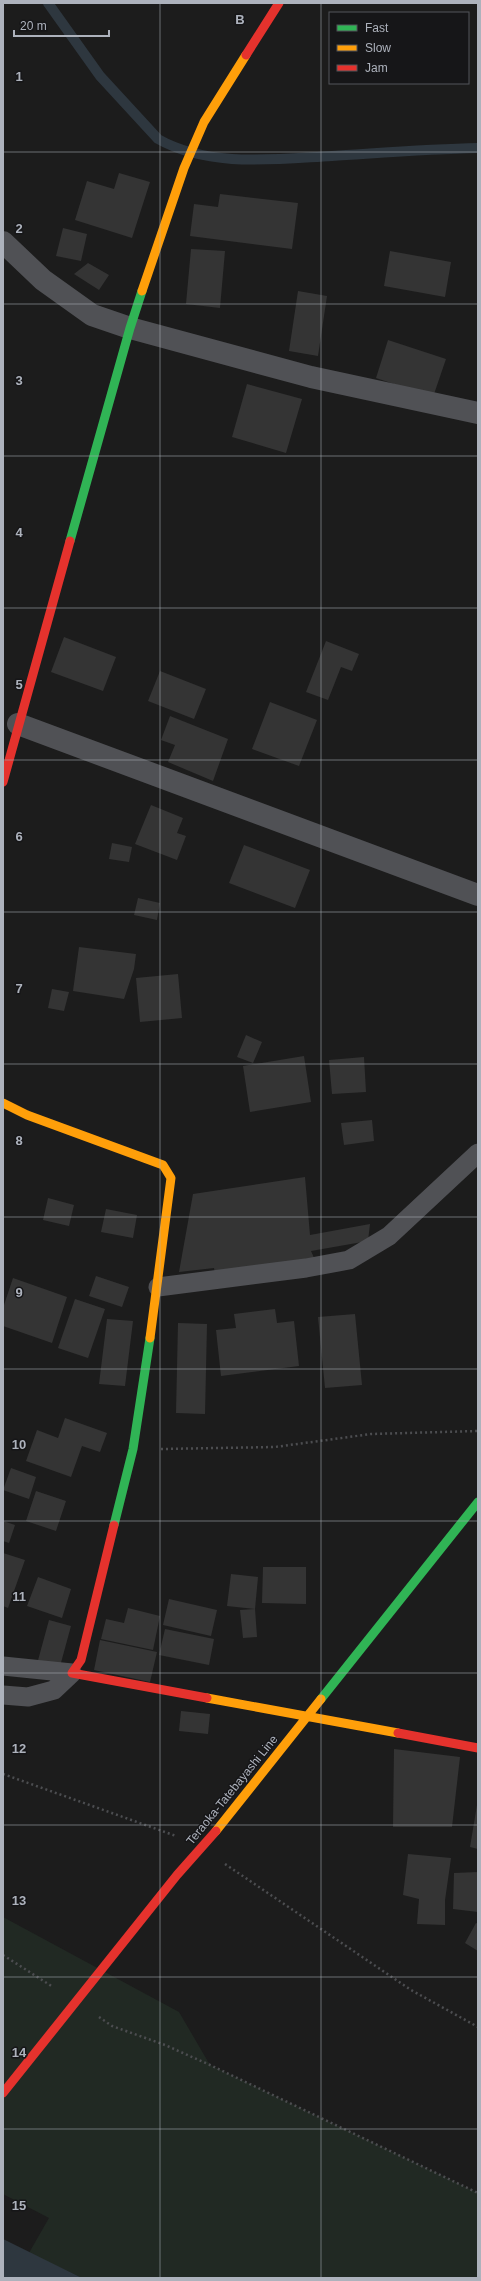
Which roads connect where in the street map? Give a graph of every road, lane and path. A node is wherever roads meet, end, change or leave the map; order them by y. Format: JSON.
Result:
{"nodes":[{"id":1,"x":279,"y":3,"type":"edge"},
{"id":2,"x":3,"y":242,"type":"edge"},
{"id":3,"x":130,"y":328,"type":"junction"},
{"id":4,"x":478,"y":413,"type":"edge"},
{"id":5,"x":18,"y":724,"type":"junction"},
{"id":6,"x":3,"y":782,"type":"edge"},
{"id":7,"x":478,"y":895,"type":"edge"},
{"id":8,"x":3,"y":1103,"type":"edge"},
{"id":9,"x":478,"y":1152,"type":"edge"},
{"id":10,"x":158,"y":1287,"type":"junction"},
{"id":11,"x":477,"y":1430,"type":"edge"},
{"id":12,"x":133,"y":1449,"type":"junction"},
{"id":13,"x":478,"y":1502,"type":"edge"},
{"id":14,"x":3,"y":1666,"type":"edge"},
{"id":15,"x":72,"y":1673,"type":"junction"},
{"id":16,"x":3,"y":1695,"type":"edge"},
{"id":17,"x":478,"y":1748,"type":"edge"},
{"id":18,"x":3,"y":1774,"type":"edge"},
{"id":19,"x":182,"y":1838,"type":"dead end"},
{"id":20,"x":218,"y":1860,"type":"dead end"},
{"id":21,"x":3,"y":1955,"type":"edge"},
{"id":22,"x":54,"y":1988,"type":"dead end"},
{"id":23,"x":93,"y":2013,"type":"dead end"},
{"id":24,"x":478,"y":2027,"type":"edge"},
{"id":25,"x":3,"y":2093,"type":"edge"},
{"id":26,"x":478,"y":2193,"type":"edge"}],
"edges":[{"from":1,"to":3,"type":"street"},
{"from":2,"to":3,"type":"street"},
{"from":3,"to":4,"type":"street"},
{"from":3,"to":5,"type":"street"},
{"from":5,"to":6,"type":"street"},
{"from":5,"to":7,"type":"street"},
{"from":8,"to":10,"type":"street"},
{"from":9,"to":10,"type":"lane"},
{"from":10,"to":12,"type":"street"},
{"from":11,"to":12,"type":"path"},
{"from":12,"to":15,"type":"street"},
{"from":13,"to":25,"type":"street","name":"Teraoka-Tatebayashi Line"},
{"from":14,"to":15,"type":"lane"},
{"from":15,"to":16,"type":"lane"},
{"from":15,"to":17,"type":"street"},
{"from":18,"to":19,"type":"path"},
{"from":20,"to":24,"type":"path"},
{"from":21,"to":22,"type":"path"},
{"from":23,"to":26,"type":"path"}]}
